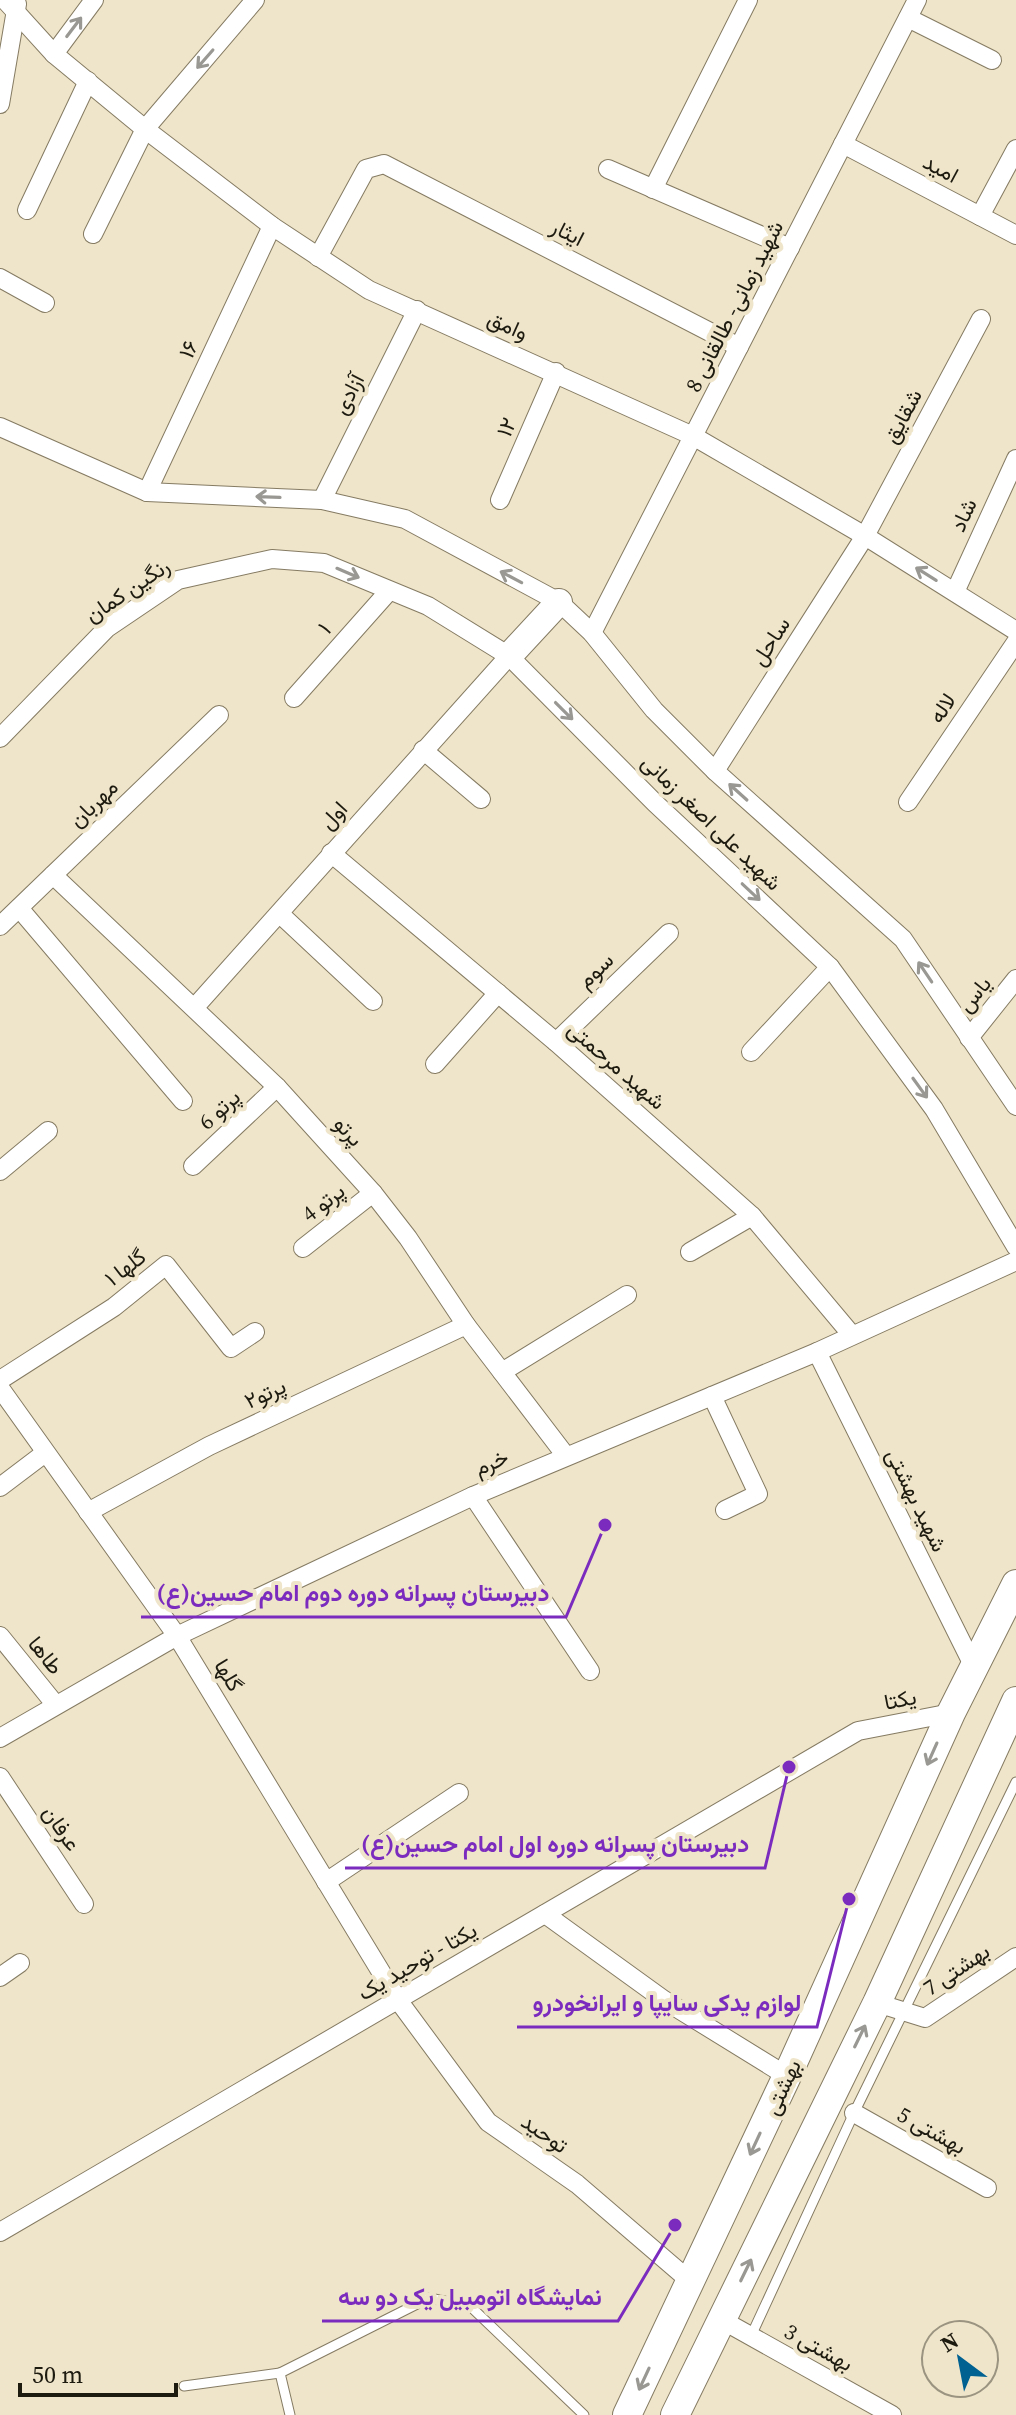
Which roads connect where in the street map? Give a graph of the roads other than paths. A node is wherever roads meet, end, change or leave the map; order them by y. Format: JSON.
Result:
{"nodes":[{"id":1,"x":94,"y":0,"type":"edge"},
{"id":2,"x":255,"y":0,"type":"edge"},
{"id":3,"x":748,"y":0,"type":"edge"},
{"id":4,"x":917,"y":0,"type":"edge"},
{"id":5,"x":13,"y":4,"type":"edge"},
{"id":6,"x":908,"y":18,"type":"junction"},
{"id":7,"x":54,"y":54,"type":"junction"},
{"id":8,"x":992,"y":60,"type":"dead end"},
{"id":9,"x":88,"y":81,"type":"junction"},
{"id":10,"x":0,"y":102,"type":"edge"},
{"id":11,"x":145,"y":129,"type":"junction"},
{"id":12,"x":843,"y":144,"type":"junction"},
{"id":13,"x":1016,"y":149,"type":"edge"},
{"id":14,"x":608,"y":169,"type":"dead end"},
{"id":15,"x":653,"y":189,"type":"junction"},
{"id":16,"x":27,"y":210,"type":"dead end"},
{"id":17,"x":980,"y":216,"type":"junction"},
{"id":18,"x":272,"y":226,"type":"junction"},
{"id":19,"x":93,"y":234,"type":"dead end"},
{"id":20,"x":1016,"y":235,"type":"edge"},
{"id":21,"x":790,"y":248,"type":"junction"},
{"id":22,"x":318,"y":257,"type":"junction"},
{"id":23,"x":0,"y":278,"type":"edge"},
{"id":24,"x":45,"y":303,"type":"dead end"},
{"id":25,"x":417,"y":310,"type":"junction"},
{"id":26,"x":981,"y":319,"type":"dead end"},
{"id":27,"x":739,"y":347,"type":"junction"},
{"id":28,"x":556,"y":372,"type":"junction"},
{"id":29,"x":0,"y":427,"type":"edge"},
{"id":30,"x":693,"y":436,"type":"junction"},
{"id":31,"x":1016,"y":459,"type":"edge"},
{"id":32,"x":147,"y":492,"type":"junction"},
{"id":33,"x":322,"y":500,"type":"junction"},
{"id":34,"x":500,"y":500,"type":"dead end"},
{"id":35,"x":865,"y":536,"type":"junction"},
{"id":36,"x":272,"y":559,"type":"joint"},
{"id":37,"x":389,"y":591,"type":"junction"},
{"id":38,"x":955,"y":592,"type":"junction"},
{"id":39,"x":559,"y":602,"type":"junction"},
{"id":40,"x":1016,"y":631,"type":"edge"},
{"id":41,"x":592,"y":633,"type":"junction"},
{"id":42,"x":1016,"y":642,"type":"edge"},
{"id":43,"x":509,"y":656,"type":"junction"},
{"id":44,"x":294,"y":698,"type":"dead end"},
{"id":45,"x":219,"y":715,"type":"dead end"},
{"id":46,"x":0,"y":738,"type":"edge"},
{"id":47,"x":423,"y":750,"type":"junction"},
{"id":48,"x":715,"y":771,"type":"junction"},
{"id":49,"x":481,"y":799,"type":"dead end"},
{"id":50,"x":908,"y":802,"type":"dead end"},
{"id":51,"x":331,"y":853,"type":"junction"},
{"id":52,"x":53,"y":875,"type":"junction"},
{"id":53,"x":19,"y":908,"type":"junction"},
{"id":54,"x":280,"y":914,"type":"junction"},
{"id":55,"x":0,"y":926,"type":"edge"},
{"id":56,"x":669,"y":933,"type":"dead end"},
{"id":57,"x":830,"y":967,"type":"junction"},
{"id":58,"x":1016,"y":979,"type":"edge"},
{"id":59,"x":498,"y":993,"type":"junction"},
{"id":60,"x":373,"y":1001,"type":"dead end"},
{"id":61,"x":195,"y":1007,"type":"junction"},
{"id":62,"x":969,"y":1038,"type":"junction"},
{"id":63,"x":556,"y":1042,"type":"junction"},
{"id":64,"x":751,"y":1052,"type":"dead end"},
{"id":65,"x":435,"y":1064,"type":"dead end"},
{"id":66,"x":277,"y":1087,"type":"junction"},
{"id":67,"x":183,"y":1101,"type":"dead end"},
{"id":68,"x":1016,"y":1106,"type":"edge"},
{"id":69,"x":48,"y":1131,"type":"dead end"},
{"id":70,"x":193,"y":1166,"type":"dead end"},
{"id":71,"x":0,"y":1171,"type":"edge"},
{"id":72,"x":373,"y":1193,"type":"junction"},
{"id":73,"x":752,"y":1216,"type":"junction"},
{"id":74,"x":1016,"y":1247,"type":"edge"},
{"id":75,"x":303,"y":1248,"type":"dead end"},
{"id":76,"x":690,"y":1252,"type":"dead end"},
{"id":77,"x":1016,"y":1261,"type":"edge"},
{"id":78,"x":627,"y":1295,"type":"dead end"},
{"id":79,"x":466,"y":1325,"type":"junction"},
{"id":80,"x":255,"y":1332,"type":"dead end"},
{"id":81,"x":851,"y":1334,"type":"junction"},
{"id":82,"x":817,"y":1352,"type":"junction"},
{"id":83,"x":502,"y":1372,"type":"junction"},
{"id":84,"x":0,"y":1380,"type":"edge"},
{"id":85,"x":0,"y":1388,"type":"edge"},
{"id":86,"x":712,"y":1396,"type":"junction"},
{"id":87,"x":45,"y":1453,"type":"junction"},
{"id":88,"x":566,"y":1456,"type":"junction"},
{"id":89,"x":0,"y":1487,"type":"edge"},
{"id":90,"x":473,"y":1496,"type":"junction"},
{"id":91,"x":725,"y":1510,"type":"dead end"},
{"id":92,"x":88,"y":1512,"type":"junction"},
{"id":93,"x":1016,"y":1584,"type":"edge"},
{"id":94,"x":0,"y":1636,"type":"edge"},
{"id":95,"x":177,"y":1636,"type":"junction"},
{"id":96,"x":975,"y":1669,"type":"junction"},
{"id":97,"x":590,"y":1671,"type":"dead end"},
{"id":98,"x":1016,"y":1701,"type":"edge"},
{"id":99,"x":55,"y":1704,"type":"junction"},
{"id":100,"x":951,"y":1713,"type":"junction"},
{"id":101,"x":858,"y":1731,"type":"joint"},
{"id":102,"x":0,"y":1738,"type":"edge"},
{"id":103,"x":0,"y":1777,"type":"edge"},
{"id":104,"x":1016,"y":1782,"type":"edge"},
{"id":105,"x":459,"y":1793,"type":"dead end"},
{"id":106,"x":326,"y":1882,"type":"junction"},
{"id":107,"x":84,"y":1904,"type":"dead end"},
{"id":108,"x":545,"y":1914,"type":"junction"},
{"id":109,"x":1016,"y":1957,"type":"edge"},
{"id":110,"x":20,"y":1963,"type":"dead end"},
{"id":111,"x":0,"y":1977,"type":"edge"},
{"id":112,"x":398,"y":2000,"type":"junction"},
{"id":113,"x":877,"y":2003,"type":"junction"},
{"id":114,"x":904,"y":2012,"type":"junction"},
{"id":115,"x":787,"y":2076,"type":"junction"},
{"id":116,"x":854,"y":2113,"type":"junction"},
{"id":117,"x":987,"y":2188,"type":"dead end"},
{"id":118,"x":0,"y":2232,"type":"edge"},
{"id":119,"x":690,"y":2281,"type":"junction"},
{"id":120,"x":722,"y":2320,"type":"junction"},
{"id":121,"x":751,"y":2336,"type":"junction"},
{"id":122,"x":280,"y":2373,"type":"junction"},
{"id":123,"x":184,"y":2386,"type":"dead end"},
{"id":124,"x":290,"y":2415,"type":"edge"},
{"id":125,"x":584,"y":2415,"type":"edge"},
{"id":126,"x":627,"y":2415,"type":"edge"},
{"id":127,"x":675,"y":2415,"type":"edge"},
{"id":128,"x":892,"y":2415,"type":"edge"}],
"edges":[{"from":7,"to":1,"type":"street","one_way":true},
{"from":2,"to":11,"type":"street","one_way":true},
{"from":3,"to":15,"type":"street"},
{"from":4,"to":6,"type":"street","name":"شهید زمانی- طالقانی 8"},
{"from":5,"to":7,"type":"street","name":"وامق"},
{"from":5,"to":10,"type":"street"},
{"from":6,"to":8,"type":"street"},
{"from":6,"to":12,"type":"street","name":"شهید زمانی- طالقانی 8"},
{"from":7,"to":9,"type":"street","name":"وامق"},
{"from":9,"to":11,"type":"street","name":"وامق"},
{"from":9,"to":16,"type":"street"},
{"from":11,"to":18,"type":"street","name":"وامق"},
{"from":11,"to":19,"type":"street"},
{"from":12,"to":17,"type":"street","name":"امید"},
{"from":12,"to":21,"type":"street","name":"شهید زمانی- طالقانی 8"},
{"from":13,"to":17,"type":"street"},
{"from":14,"to":15,"type":"street"},
{"from":15,"to":21,"type":"street"},
{"from":17,"to":20,"type":"street","name":"امید"},
{"from":18,"to":22,"type":"street","name":"وامق"},
{"from":18,"to":32,"type":"street","name":"۱۶"},
{"from":21,"to":27,"type":"street","name":"شهید زمانی- طالقانی 8"},
{"from":22,"to":25,"type":"street","name":"وامق"},
{"from":22,"to":27,"type":"street","name":"ایثار"},
{"from":23,"to":24,"type":"street"},
{"from":25,"to":28,"type":"street","name":"وامق"},
{"from":25,"to":33,"type":"street","name":"آزادی"},
{"from":26,"to":35,"type":"street","name":"شقایق"},
{"from":27,"to":30,"type":"street","name":"شهید زمانی- طالقانی 8"},
{"from":28,"to":30,"type":"street","name":"وامق"},
{"from":28,"to":34,"type":"street","name":"۱۲"},
{"from":29,"to":32,"type":"street"},
{"from":30,"to":35,"type":"street","name":"وامق"},
{"from":30,"to":41,"type":"street","name":"شهید زمانی- طالقانی 8"},
{"from":31,"to":38,"type":"street","name":"شاد"},
{"from":33,"to":32,"type":"street","one_way":true},
{"from":39,"to":33,"type":"street","one_way":true},
{"from":38,"to":35,"type":"street","name":"وامق","one_way":true},
{"from":35,"to":48,"type":"street","name":"ساحل"},
{"from":36,"to":37,"type":"street","name":"شهید علی اصغر زمانی","one_way":true},
{"from":36,"to":46,"type":"street","name":"رنگین کمان"},
{"from":37,"to":43,"type":"street","name":"شهید علی اصغر زمانی"},
{"from":37,"to":44,"type":"street","name":"۱"},
{"from":38,"to":40,"type":"street","name":"وامق"},
{"from":39,"to":41,"type":"street"},
{"from":39,"to":43,"type":"street"},
{"from":41,"to":48,"type":"street"},
{"from":42,"to":50,"type":"street","name":"لاله"},
{"from":43,"to":47,"type":"street","name":"اول"},
{"from":43,"to":57,"type":"street","name":"شهید علی اصغر زمانی","one_way":true},
{"from":45,"to":52,"type":"street","name":"مهربان"},
{"from":47,"to":49,"type":"street"},
{"from":47,"to":51,"type":"street","name":"اول"},
{"from":62,"to":48,"type":"street","one_way":true},
{"from":51,"to":54,"type":"street","name":"اول"},
{"from":51,"to":59,"type":"street","name":"شهید مرحمتی"},
{"from":52,"to":53,"type":"street","name":"مهربان"},
{"from":52,"to":61,"type":"street","name":"پرتو"},
{"from":53,"to":55,"type":"street","name":"مهربان"},
{"from":53,"to":67,"type":"street"},
{"from":54,"to":60,"type":"street"},
{"from":54,"to":61,"type":"street","name":"اول"},
{"from":56,"to":63,"type":"street","name":"سوم"},
{"from":57,"to":64,"type":"street"},
{"from":57,"to":74,"type":"street","name":"شهید علی اصغر زمانی","one_way":true},
{"from":58,"to":62,"type":"street","name":"یاس"},
{"from":59,"to":63,"type":"street","name":"شهید مرحمتی"},
{"from":59,"to":65,"type":"street"},
{"from":61,"to":66,"type":"street","name":"پرتو"},
{"from":62,"to":68,"type":"street"},
{"from":63,"to":73,"type":"street","name":"شهید مرحمتی"},
{"from":66,"to":70,"type":"street","name":"پرتو 6"},
{"from":66,"to":72,"type":"street","name":"پرتو"},
{"from":69,"to":71,"type":"street"},
{"from":72,"to":75,"type":"street","name":"پرتو 4"},
{"from":72,"to":79,"type":"street","name":"پرتو"},
{"from":73,"to":76,"type":"street"},
{"from":73,"to":81,"type":"street","name":"شهید مرحمتی"},
{"from":77,"to":81,"type":"street","name":"خرم"},
{"from":78,"to":83,"type":"street"},
{"from":79,"to":83,"type":"street","name":"پرتو"},
{"from":79,"to":92,"type":"street","name":"پرتو۲"},
{"from":80,"to":84,"type":"street","name":"گلها ۱"},
{"from":81,"to":82,"type":"street","name":"خرم"},
{"from":82,"to":86,"type":"street","name":"خرم"},
{"from":82,"to":96,"type":"street","name":"شهید بهشتی"},
{"from":83,"to":88,"type":"street","name":"پرتو"},
{"from":85,"to":87,"type":"street","name":"گلها"},
{"from":86,"to":88,"type":"street","name":"خرم"},
{"from":86,"to":91,"type":"street"},
{"from":87,"to":89,"type":"street"},
{"from":87,"to":92,"type":"street","name":"گلها"},
{"from":88,"to":90,"type":"street","name":"خرم"},
{"from":90,"to":95,"type":"street","name":"خرم"},
{"from":90,"to":97,"type":"street"},
{"from":92,"to":95,"type":"street","name":"گلها"},
{"from":93,"to":96,"type":"main road","name":"بهشتی"},
{"from":94,"to":99,"type":"street","name":"طاها"},
{"from":95,"to":99,"type":"street","name":"خرم"},
{"from":95,"to":106,"type":"street","name":"گلها"},
{"from":96,"to":100,"type":"main road","name":"بهشتی"},
{"from":98,"to":113,"type":"main road"},
{"from":99,"to":102,"type":"street","name":"خرم"},
{"from":100,"to":101,"type":"street","name":"یکتا"},
{"from":100,"to":115,"type":"main road","name":"بهشتی","one_way":true},
{"from":101,"to":108,"type":"street","name":"یکتا - توحید یک"},
{"from":103,"to":107,"type":"street","name":"عرفان"},
{"from":104,"to":114,"type":"lane"},
{"from":105,"to":106,"type":"street"},
{"from":106,"to":112,"type":"street","name":"گلها"},
{"from":108,"to":112,"type":"street","name":"یکتا - توحید یک"},
{"from":108,"to":115,"type":"street"},
{"from":109,"to":114,"type":"street","name":"بهشتی 7"},
{"from":110,"to":111,"type":"street"},
{"from":112,"to":118,"type":"street","name":"یکتا - توحید یک"},
{"from":112,"to":119,"type":"street","name":"توحید"},
{"from":113,"to":114,"type":"street","name":"بهشتی 7"},
{"from":120,"to":113,"type":"main road","one_way":true},
{"from":114,"to":116,"type":"lane"},
{"from":115,"to":119,"type":"main road","name":"بهشتی","one_way":true},
{"from":116,"to":117,"type":"street","name":"بهشتی 5"},
{"from":116,"to":121,"type":"lane"},
{"from":119,"to":126,"type":"main road","name":"بهشتی","one_way":true},
{"from":120,"to":121,"type":"street","name":"بهشتی 3"},
{"from":120,"to":127,"type":"main road"},
{"from":121,"to":128,"type":"street","name":"بهشتی 3"},
{"from":122,"to":123,"type":"lane"},
{"from":122,"to":124,"type":"lane"},
{"from":122,"to":125,"type":"lane"}]}
